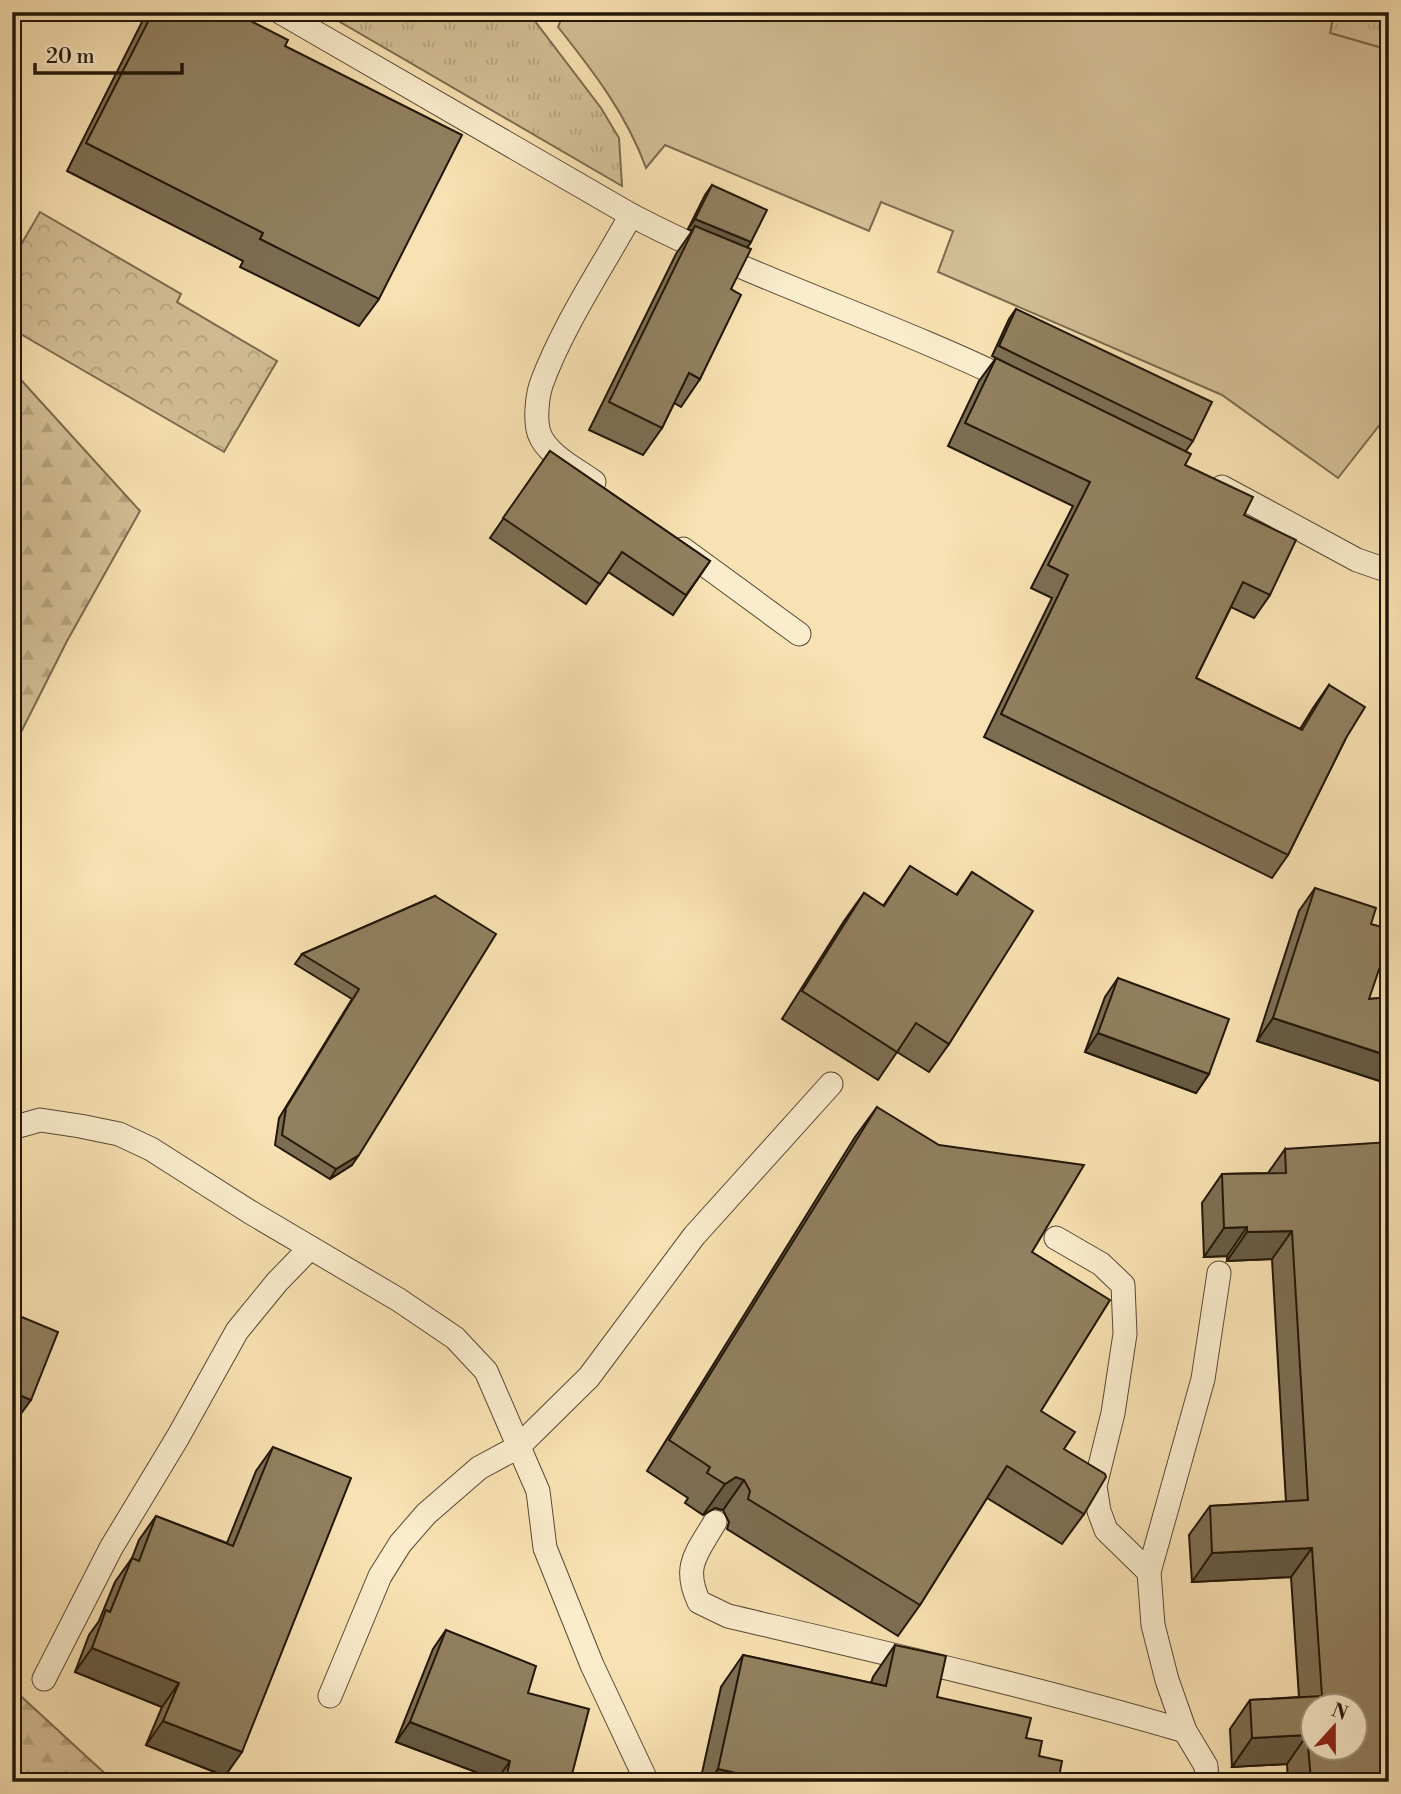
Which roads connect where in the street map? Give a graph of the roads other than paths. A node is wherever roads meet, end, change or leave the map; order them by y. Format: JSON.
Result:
{"nodes":[{"id":1,"x":280,"y":12,"type":"edge"},
{"id":2,"x":631,"y":215,"type":"junction"},
{"id":3,"x":1032,"y":391,"type":"edge"},
{"id":4,"x":1205,"y":478,"type":"edge"},
{"id":5,"x":616,"y":499,"type":"edge"},
{"id":6,"x":670,"y":539,"type":"edge"},
{"id":7,"x":1389,"y":571,"type":"edge"},
{"id":8,"x":799,"y":634,"type":"dead end"},
{"id":9,"x":831,"y":1084,"type":"dead end"},
{"id":10,"x":12,"y":1128,"type":"edge"},
{"id":11,"x":1056,"y":1238,"type":"edge"},
{"id":12,"x":310,"y":1248,"type":"junction"},
{"id":13,"x":1219,"y":1273,"type":"dead end"},
{"id":14,"x":518,"y":1447,"type":"junction"},
{"id":15,"x":715,"y":1522,"type":"dead end"},
{"id":16,"x":1149,"y":1572,"type":"junction"},
{"id":17,"x":44,"y":1679,"type":"dead end"},
{"id":18,"x":330,"y":1696,"type":"dead end"},
{"id":19,"x":1185,"y":1731,"type":"junction"},
{"id":20,"x":647,"y":1782,"type":"edge"},
{"id":21,"x":1207,"y":1782,"type":"edge"}],
"edges":[{"from":1,"to":2,"type":"lane"},
{"from":2,"to":3,"type":"lane"},
{"from":2,"to":5,"type":"lane"},
{"from":4,"to":7,"type":"lane"},
{"from":6,"to":8,"type":"lane"},
{"from":9,"to":14,"type":"lane"},
{"from":10,"to":12,"type":"lane"},
{"from":11,"to":16,"type":"lane"},
{"from":12,"to":14,"type":"lane"},
{"from":12,"to":17,"type":"lane"},
{"from":13,"to":16,"type":"lane"},
{"from":14,"to":18,"type":"lane"},
{"from":14,"to":20,"type":"lane"},
{"from":15,"to":19,"type":"lane"},
{"from":16,"to":19,"type":"lane"},
{"from":19,"to":21,"type":"lane"}]}
